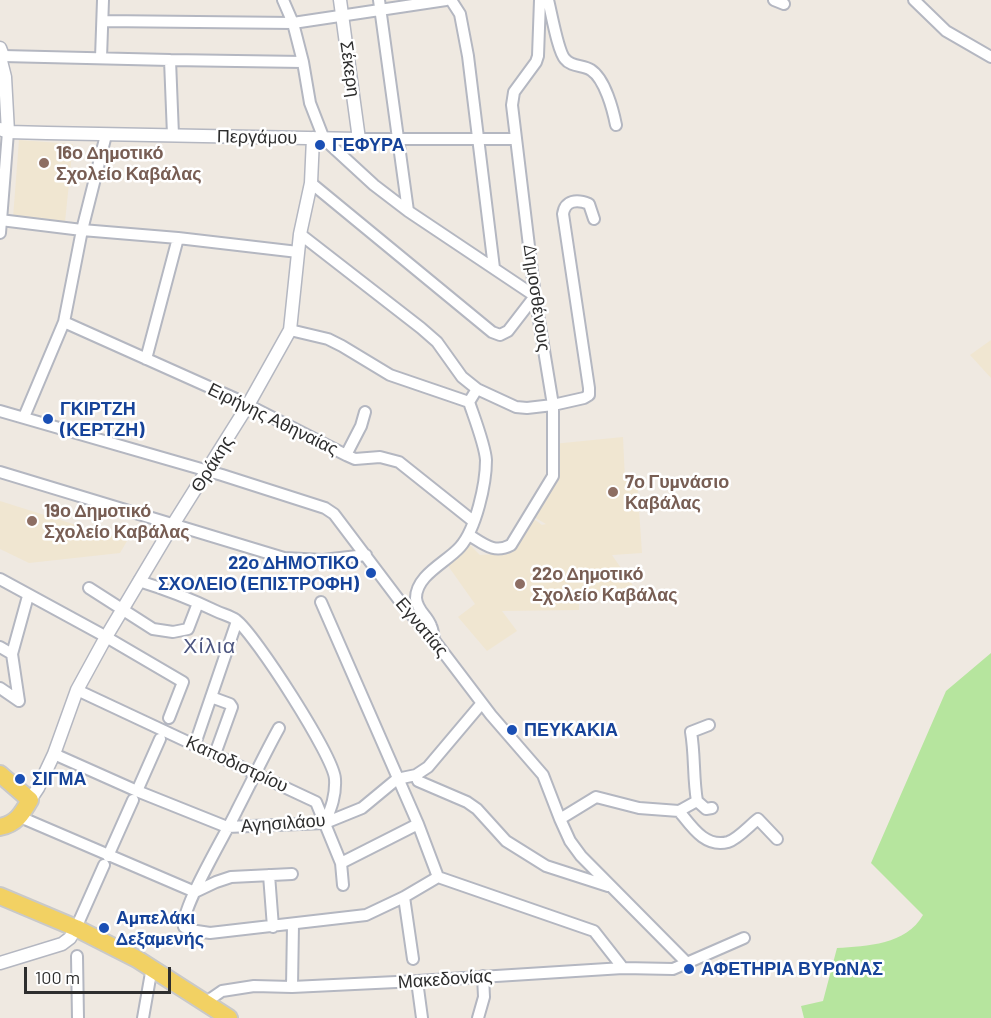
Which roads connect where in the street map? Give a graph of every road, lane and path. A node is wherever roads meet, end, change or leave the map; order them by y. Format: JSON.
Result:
{"nodes":[{"id":1,"x":104,"y":0,"type":"edge"},
{"id":2,"x":284,"y":0,"type":"edge"},
{"id":3,"x":340,"y":0,"type":"edge"},
{"id":4,"x":448,"y":0,"type":"edge"},
{"id":5,"x":540,"y":0,"type":"edge"},
{"id":6,"x":548,"y":0,"type":"edge"},
{"id":7,"x":914,"y":0,"type":"edge"},
{"id":8,"x":380,"y":5,"type":"edge"},
{"id":9,"x":342,"y":17,"type":"junction"},
{"id":10,"x":102,"y":21,"type":"junction"},
{"id":11,"x":293,"y":23,"type":"junction"},
{"id":12,"x":1,"y":56,"type":"edge"},
{"id":13,"x":991,"y":57,"type":"edge"},
{"id":14,"x":101,"y":58,"type":"junction"},
{"id":15,"x":170,"y":60,"type":"junction"},
{"id":16,"x":303,"y":62,"type":"junction"},
{"id":17,"x":616,"y":125,"type":"dead end"},
{"id":18,"x":4,"y":130,"type":"edge"},
{"id":19,"x":106,"y":135,"type":"junction"},
{"id":20,"x":173,"y":135,"type":"junction"},
{"id":21,"x":319,"y":139,"type":"junction"},
{"id":22,"x":359,"y":139,"type":"junction"},
{"id":23,"x":515,"y":139,"type":"junction"},
{"id":24,"x":399,"y":140,"type":"junction"},
{"id":25,"x":479,"y":140,"type":"junction"},
{"id":26,"x":311,"y":183,"type":"junction"},
{"id":27,"x":408,"y":211,"type":"junction"},
{"id":28,"x":594,"y":219,"type":"dead end"},
{"id":29,"x":1,"y":220,"type":"edge"},
{"id":30,"x":81,"y":230,"type":"junction"},
{"id":31,"x":0,"y":233,"type":"edge"},
{"id":32,"x":300,"y":234,"type":"junction"},
{"id":33,"x":178,"y":238,"type":"junction"},
{"id":34,"x":298,"y":252,"type":"junction"},
{"id":35,"x":494,"y":268,"type":"junction"},
{"id":36,"x":535,"y":296,"type":"junction"},
{"id":37,"x":64,"y":322,"type":"junction"},
{"id":38,"x":290,"y":330,"type":"junction"},
{"id":39,"x":146,"y":359,"type":"junction"},
{"id":40,"x":477,"y":389,"type":"junction"},
{"id":41,"x":469,"y":402,"type":"junction"},
{"id":42,"x":248,"y":405,"type":"junction"},
{"id":43,"x":553,"y":405,"type":"junction"},
{"id":44,"x":0,"y":411,"type":"edge"},
{"id":45,"x":365,"y":412,"type":"dead end"},
{"id":46,"x":24,"y":417,"type":"junction"},
{"id":47,"x":346,"y":455,"type":"junction"},
{"id":48,"x":208,"y":471,"type":"junction"},
{"id":49,"x":0,"y":472,"type":"edge"},
{"id":50,"x":473,"y":521,"type":"junction"},
{"id":51,"x":174,"y":523,"type":"junction"},
{"id":52,"x":469,"y":535,"type":"junction"},
{"id":53,"x":366,"y":555,"type":"junction"},
{"id":54,"x":0,"y":579,"type":"edge"},
{"id":55,"x":139,"y":581,"type":"junction"},
{"id":56,"x":88,"y":588,"type":"dead end"},
{"id":57,"x":28,"y":596,"type":"junction"},
{"id":58,"x":321,"y":602,"type":"dead end"},
{"id":59,"x":198,"y":603,"type":"junction"},
{"id":60,"x":122,"y":609,"type":"junction"},
{"id":61,"x":237,"y":621,"type":"junction"},
{"id":62,"x":106,"y":637,"type":"junction"},
{"id":63,"x":434,"y":640,"type":"junction"},
{"id":64,"x":0,"y":647,"type":"edge"},
{"id":65,"x":12,"y":654,"type":"junction"},
{"id":66,"x":0,"y":688,"type":"edge"},
{"id":67,"x":77,"y":690,"type":"junction"},
{"id":68,"x":211,"y":697,"type":"junction"},
{"id":69,"x":482,"y":703,"type":"junction"},
{"id":70,"x":169,"y":718,"type":"dead end"},
{"id":71,"x":709,"y":725,"type":"dead end"},
{"id":72,"x":279,"y":728,"type":"dead end"},
{"id":73,"x":160,"y":739,"type":"dead end"},
{"id":74,"x":195,"y":744,"type":"junction"},
{"id":75,"x":54,"y":754,"type":"junction"},
{"id":76,"x":216,"y":754,"type":"junction"},
{"id":77,"x":255,"y":772,"type":"junction"},
{"id":78,"x":0,"y":774,"type":"edge"},
{"id":79,"x":416,"y":775,"type":"junction"},
{"id":80,"x":398,"y":779,"type":"junction"},
{"id":81,"x":135,"y":796,"type":"junction"},
{"id":82,"x":30,"y":800,"type":"junction"},
{"id":83,"x":697,"y":801,"type":"junction"},
{"id":84,"x":712,"y":808,"type":"dead end"},
{"id":85,"x":679,"y":812,"type":"junction"},
{"id":86,"x":20,"y":817,"type":"junction"},
{"id":87,"x":560,"y":819,"type":"junction"},
{"id":88,"x":325,"y":823,"type":"junction"},
{"id":89,"x":418,"y":824,"type":"junction"},
{"id":90,"x":0,"y":827,"type":"edge"},
{"id":91,"x":227,"y":827,"type":"junction"},
{"id":92,"x":777,"y":839,"type":"dead end"},
{"id":93,"x":106,"y":860,"type":"junction"},
{"id":94,"x":341,"y":863,"type":"junction"},
{"id":95,"x":292,"y":874,"type":"dead end"},
{"id":96,"x":269,"y":875,"type":"junction"},
{"id":97,"x":438,"y":877,"type":"junction"},
{"id":98,"x":343,"y":885,"type":"dead end"},
{"id":99,"x":611,"y":887,"type":"junction"},
{"id":100,"x":195,"y":892,"type":"junction"},
{"id":101,"x":0,"y":896,"type":"edge"},
{"id":102,"x":404,"y":897,"type":"junction"},
{"id":103,"x":293,"y":925,"type":"junction"},
{"id":104,"x":273,"y":927,"type":"junction"},
{"id":105,"x":76,"y":928,"type":"junction"},
{"id":106,"x":744,"y":938,"type":"dead end"},
{"id":107,"x":76,"y":956,"type":"dead end"},
{"id":108,"x":413,"y":959,"type":"dead end"},
{"id":109,"x":0,"y":963,"type":"edge"},
{"id":110,"x":688,"y":964,"type":"junction"},
{"id":111,"x":152,"y":967,"type":"junction"},
{"id":112,"x":622,"y":968,"type":"junction"},
{"id":113,"x":483,"y":976,"type":"junction"},
{"id":114,"x":417,"y":981,"type":"junction"},
{"id":115,"x":292,"y":987,"type":"junction"},
{"id":116,"x":206,"y":1002,"type":"junction"},
{"id":117,"x":78,"y":1018,"type":"edge"},
{"id":118,"x":143,"y":1018,"type":"edge"},
{"id":119,"x":229,"y":1018,"type":"edge"},
{"id":120,"x":422,"y":1018,"type":"edge"},
{"id":121,"x":478,"y":1018,"type":"edge"}],
"edges":[{"from":1,"to":10,"type":"street"},
{"from":2,"to":11,"type":"street"},
{"from":3,"to":9,"type":"street","name":"Σέκερη"},
{"from":4,"to":8,"type":"street"},
{"from":4,"to":25,"type":"street"},
{"from":5,"to":23,"type":"street","name":"Δημοσθένους"},
{"from":6,"to":17,"type":"street"},
{"from":7,"to":13,"type":"street"},
{"from":8,"to":9,"type":"street"},
{"from":8,"to":24,"type":"street"},
{"from":9,"to":11,"type":"street"},
{"from":9,"to":22,"type":"street","name":"Σέκερη"},
{"from":10,"to":11,"type":"street"},
{"from":10,"to":14,"type":"street"},
{"from":11,"to":16,"type":"street"},
{"from":12,"to":14,"type":"street"},
{"from":12,"to":18,"type":"street"},
{"from":14,"to":15,"type":"street"},
{"from":15,"to":16,"type":"street"},
{"from":15,"to":20,"type":"street"},
{"from":16,"to":21,"type":"street"},
{"from":18,"to":19,"type":"street","name":"Περγάμου"},
{"from":18,"to":29,"type":"street"},
{"from":19,"to":20,"type":"street","name":"Περγάμου"},
{"from":19,"to":30,"type":"street"},
{"from":20,"to":21,"type":"street","name":"Περγάμου"},
{"from":21,"to":22,"type":"street","name":"Περγάμου"},
{"from":21,"to":26,"type":"street","name":"Θράκης"},
{"from":21,"to":27,"type":"street"},
{"from":22,"to":24,"type":"street","name":"Περγάμου"},
{"from":23,"to":25,"type":"street","name":"Περγάμου"},
{"from":23,"to":36,"type":"street","name":"Δημοσθένους"},
{"from":24,"to":25,"type":"street","name":"Περγάμου"},
{"from":24,"to":27,"type":"street"},
{"from":25,"to":35,"type":"street"},
{"from":26,"to":32,"type":"street","name":"Θράκης"},
{"from":26,"to":36,"type":"street"},
{"from":27,"to":35,"type":"street"},
{"from":28,"to":43,"type":"street"},
{"from":29,"to":30,"type":"street"},
{"from":29,"to":31,"type":"street"},
{"from":30,"to":33,"type":"street"},
{"from":30,"to":37,"type":"street"},
{"from":32,"to":34,"type":"street","name":"Θράκης"},
{"from":32,"to":40,"type":"street"},
{"from":33,"to":34,"type":"street"},
{"from":33,"to":39,"type":"street"},
{"from":34,"to":38,"type":"street","name":"Θράκης"},
{"from":35,"to":36,"type":"street"},
{"from":36,"to":43,"type":"street","name":"Δημοσθένους"},
{"from":37,"to":39,"type":"street","name":"Ειρήνης Αθηναίας"},
{"from":37,"to":46,"type":"street"},
{"from":38,"to":41,"type":"street"},
{"from":38,"to":42,"type":"street","name":"Θράκης"},
{"from":39,"to":42,"type":"street","name":"Ειρήνης Αθηναίας"},
{"from":40,"to":41,"type":"street"},
{"from":40,"to":43,"type":"street"},
{"from":41,"to":50,"type":"street"},
{"from":42,"to":47,"type":"street","name":"Ειρήνης Αθηναίας"},
{"from":42,"to":48,"type":"street","name":"Θράκης"},
{"from":43,"to":52,"type":"street","name":"Δημοσθένους"},
{"from":44,"to":46,"type":"street","name":"Εγνατίας"},
{"from":45,"to":47,"type":"street"},
{"from":46,"to":48,"type":"street","name":"Εγνατίας"},
{"from":47,"to":50,"type":"street","name":"Ειρήνης Αθηναίας"},
{"from":48,"to":51,"type":"street","name":"Θράκης"},
{"from":48,"to":53,"type":"street","name":"Εγνατίας"},
{"from":49,"to":51,"type":"street"},
{"from":50,"to":52,"type":"street"},
{"from":51,"to":53,"type":"street"},
{"from":51,"to":55,"type":"street","name":"Θράκης"},
{"from":52,"to":63,"type":"street"},
{"from":53,"to":63,"type":"street","name":"Εγνατίας"},
{"from":54,"to":57,"type":"street"},
{"from":55,"to":59,"type":"street"},
{"from":55,"to":60,"type":"street","name":"Θράκης"},
{"from":56,"to":60,"type":"street"},
{"from":57,"to":62,"type":"street"},
{"from":57,"to":65,"type":"street"},
{"from":58,"to":80,"type":"street"},
{"from":59,"to":60,"type":"street"},
{"from":59,"to":61,"type":"street"},
{"from":60,"to":62,"type":"street","name":"Θράκης"},
{"from":61,"to":68,"type":"street"},
{"from":61,"to":88,"type":"street"},
{"from":62,"to":67,"type":"street","name":"Θράκης"},
{"from":62,"to":70,"type":"street"},
{"from":63,"to":69,"type":"street","name":"Εγνατίας"},
{"from":64,"to":65,"type":"street"},
{"from":65,"to":66,"type":"street"},
{"from":67,"to":74,"type":"street","name":"Καποδιστρίου"},
{"from":67,"to":75,"type":"street","name":"Θράκης"},
{"from":68,"to":74,"type":"street"},
{"from":68,"to":76,"type":"street"},
{"from":69,"to":79,"type":"street","name":"Αγησιλάου"},
{"from":69,"to":87,"type":"street","name":"Εγνατίας"},
{"from":71,"to":83,"type":"street"},
{"from":72,"to":77,"type":"street"},
{"from":73,"to":81,"type":"street"},
{"from":74,"to":76,"type":"street","name":"Καποδιστρίου"},
{"from":75,"to":81,"type":"street","name":"Αγησιλάου"},
{"from":75,"to":82,"type":"street","name":"Θράκης"},
{"from":76,"to":77,"type":"street","name":"Καποδιστρίου"},
{"from":77,"to":88,"type":"street","name":"Καποδιστρίου"},
{"from":77,"to":91,"type":"street"},
{"from":78,"to":82,"type":"main road"},
{"from":79,"to":80,"type":"street","name":"Αγησιλάου"},
{"from":79,"to":99,"type":"street"},
{"from":80,"to":88,"type":"street","name":"Αγησιλάου"},
{"from":80,"to":89,"type":"street"},
{"from":81,"to":91,"type":"street","name":"Αγησιλάου"},
{"from":81,"to":93,"type":"street"},
{"from":82,"to":86,"type":"main road"},
{"from":83,"to":84,"type":"street"},
{"from":83,"to":85,"type":"street"},
{"from":85,"to":87,"type":"street"},
{"from":85,"to":92,"type":"street"},
{"from":86,"to":90,"type":"main road"},
{"from":86,"to":93,"type":"street"},
{"from":87,"to":99,"type":"street","name":"Εγνατίας"},
{"from":88,"to":91,"type":"street","name":"Αγησιλάου"},
{"from":88,"to":94,"type":"street","name":"Καποδιστρίου"},
{"from":89,"to":94,"type":"street"},
{"from":89,"to":97,"type":"street"},
{"from":91,"to":100,"type":"street"},
{"from":93,"to":100,"type":"street"},
{"from":93,"to":105,"type":"street"},
{"from":94,"to":98,"type":"street","name":"Καποδιστρίου"},
{"from":95,"to":96,"type":"street"},
{"from":96,"to":100,"type":"street"},
{"from":96,"to":104,"type":"street"},
{"from":97,"to":102,"type":"street"},
{"from":97,"to":112,"type":"street"},
{"from":99,"to":110,"type":"street","name":"Εγνατίας"},
{"from":100,"to":104,"type":"street"},
{"from":101,"to":105,"type":"main road"},
{"from":102,"to":103,"type":"street"},
{"from":102,"to":108,"type":"street"},
{"from":103,"to":104,"type":"street"},
{"from":103,"to":115,"type":"street"},
{"from":105,"to":109,"type":"street"},
{"from":105,"to":111,"type":"main road"},
{"from":106,"to":110,"type":"street"},
{"from":107,"to":117,"type":"street"},
{"from":110,"to":112,"type":"street","name":"Μακεδονίας"},
{"from":111,"to":116,"type":"main road"},
{"from":111,"to":118,"type":"street"},
{"from":112,"to":113,"type":"street","name":"Μακεδονίας"},
{"from":113,"to":114,"type":"street","name":"Μακεδονίας"},
{"from":113,"to":121,"type":"street"},
{"from":114,"to":115,"type":"street","name":"Μακεδονίας"},
{"from":114,"to":120,"type":"street"},
{"from":115,"to":116,"type":"street","name":"Μακεδονίας"},
{"from":116,"to":119,"type":"main road"}]}
